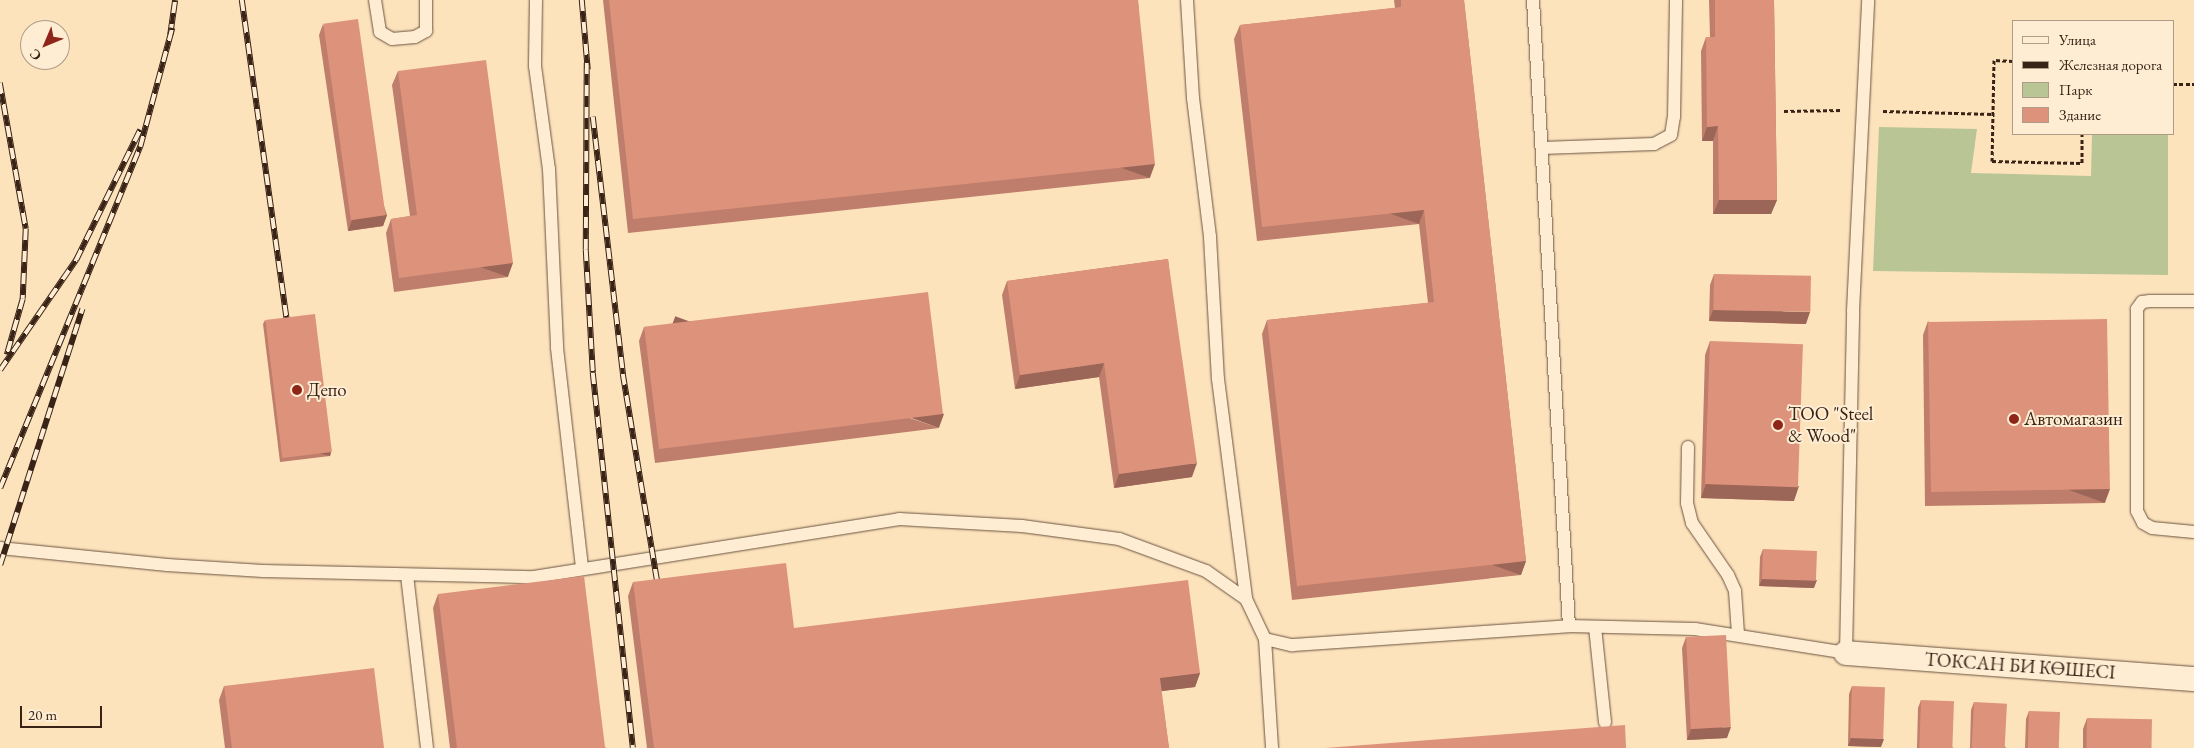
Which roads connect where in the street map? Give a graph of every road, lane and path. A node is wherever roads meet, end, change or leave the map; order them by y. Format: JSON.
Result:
{"nodes":[{"id":1,"x":375,"y":0,"type":"edge"},
{"id":2,"x":426,"y":0,"type":"edge"},
{"id":3,"x":536,"y":0,"type":"edge"},
{"id":4,"x":1187,"y":0,"type":"edge"},
{"id":5,"x":1534,"y":0,"type":"edge"},
{"id":6,"x":1676,"y":0,"type":"edge"},
{"id":7,"x":1868,"y":0,"type":"edge"},
{"id":8,"x":2012,"y":61,"type":"edge"},
{"id":9,"x":2174,"y":84,"type":"edge"},
{"id":10,"x":2194,"y":84,"type":"edge"},
{"id":11,"x":1864,"y":110,"type":"junction"},
{"id":12,"x":1784,"y":111,"type":"dead end"},
{"id":13,"x":1993,"y":114,"type":"junction"},
{"id":14,"x":2082,"y":135,"type":"edge"},
{"id":15,"x":1542,"y":148,"type":"junction"},
{"id":16,"x":2194,"y":301,"type":"edge"},
{"id":17,"x":1688,"y":447,"type":"dead end"},
{"id":18,"x":2194,"y":532,"type":"edge"},
{"id":19,"x":0,"y":548,"type":"edge"},
{"id":20,"x":582,"y":570,"type":"junction"},
{"id":21,"x":406,"y":575,"type":"junction"},
{"id":22,"x":1246,"y":599,"type":"junction"},
{"id":23,"x":1568,"y":626,"type":"junction"},
{"id":24,"x":1595,"y":627,"type":"junction"},
{"id":25,"x":1738,"y":634,"type":"junction"},
{"id":26,"x":1265,"y":639,"type":"junction"},
{"id":27,"x":1846,"y":653,"type":"junction"},
{"id":28,"x":2194,"y":679,"type":"edge"},
{"id":29,"x":1605,"y":722,"type":"dead end"},
{"id":30,"x":427,"y":748,"type":"edge"},
{"id":31,"x":1272,"y":748,"type":"edge"}],
"edges":[{"from":1,"to":2,"type":"lane"},
{"from":3,"to":20,"type":"lane"},
{"from":4,"to":22,"type":"lane"},
{"from":5,"to":15,"type":"lane"},
{"from":6,"to":15,"type":"lane"},
{"from":7,"to":11,"type":"lane"},
{"from":8,"to":13,"type":"path"},
{"from":9,"to":10,"type":"path"},
{"from":11,"to":12,"type":"path"},
{"from":11,"to":13,"type":"path"},
{"from":11,"to":27,"type":"lane"},
{"from":13,"to":14,"type":"path"},
{"from":15,"to":23,"type":"lane"},
{"from":16,"to":18,"type":"lane"},
{"from":17,"to":25,"type":"lane"},
{"from":19,"to":21,"type":"lane"},
{"from":20,"to":21,"type":"lane"},
{"from":20,"to":22,"type":"lane"},
{"from":21,"to":30,"type":"lane"},
{"from":22,"to":26,"type":"lane"},
{"from":23,"to":24,"type":"lane"},
{"from":23,"to":26,"type":"lane"},
{"from":24,"to":25,"type":"lane"},
{"from":24,"to":29,"type":"lane"},
{"from":25,"to":27,"type":"lane"},
{"from":26,"to":31,"type":"lane"},
{"from":27,"to":28,"type":"street","name":"ТОКСАН БИ КӨШЕСІ"}]}
